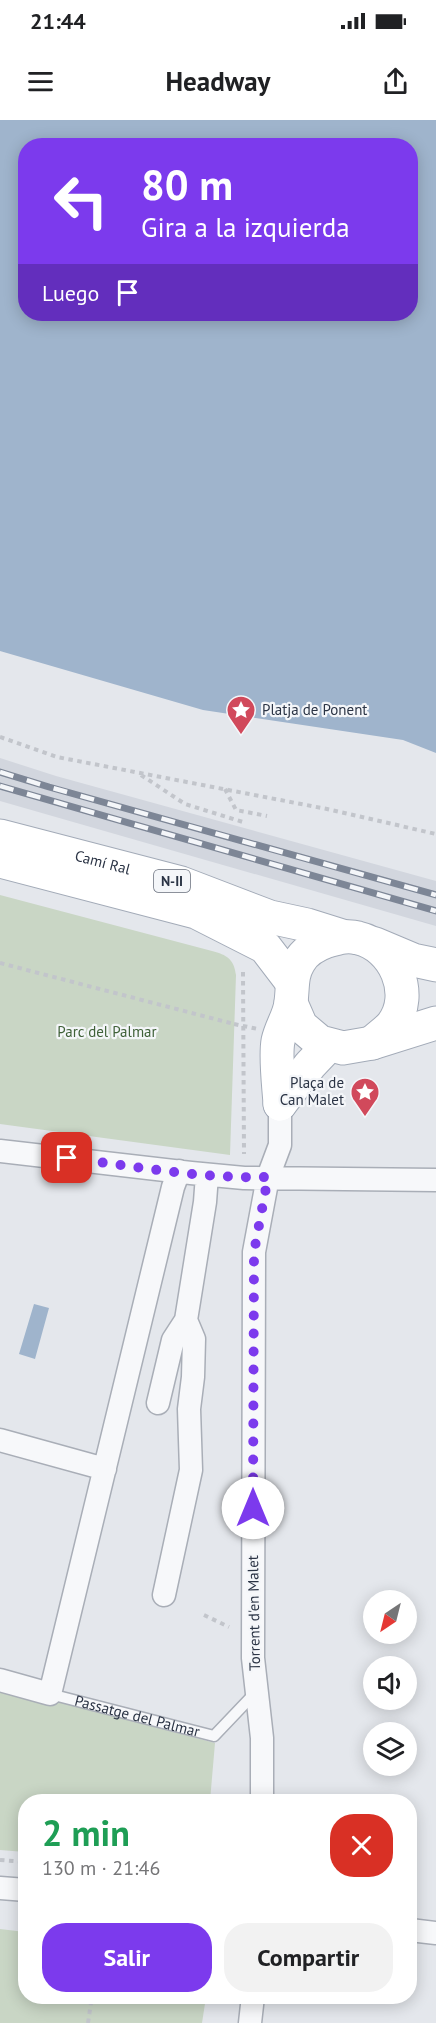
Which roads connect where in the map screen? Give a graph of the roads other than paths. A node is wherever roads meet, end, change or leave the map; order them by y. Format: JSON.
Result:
{"nodes":[{"id":1,"x":0,"y":836,"type":"edge"},
{"id":2,"x":0,"y":861,"type":"edge"},
{"id":3,"x":342,"y":936,"type":"junction"},
{"id":4,"x":374,"y":944,"type":"junction"},
{"id":5,"x":436,"y":965,"type":"edge"},
{"id":6,"x":291,"y":992,"type":"junction"},
{"id":7,"x":436,"y":1023,"type":"edge"},
{"id":8,"x":372,"y":1043,"type":"junction"},
{"id":9,"x":329,"y":1045,"type":"junction"},
{"id":10,"x":280,"y":1104,"type":"junction"},
{"id":11,"x":0,"y":1150,"type":"edge"},
{"id":12,"x":179,"y":1171,"type":"junction"},
{"id":13,"x":207,"y":1175,"type":"junction"},
{"id":14,"x":268,"y":1177,"type":"junction"},
{"id":15,"x":436,"y":1180,"type":"edge"},
{"id":16,"x":186,"y":1320,"type":"junction"},
{"id":17,"x":158,"y":1403,"type":"dead end"},
{"id":18,"x":0,"y":1440,"type":"edge"},
{"id":19,"x":105,"y":1469,"type":"junction"},
{"id":20,"x":164,"y":1595,"type":"dead end"},
{"id":21,"x":0,"y":1680,"type":"edge"},
{"id":22,"x":257,"y":1691,"type":"junction"},
{"id":23,"x":50,"y":1694,"type":"junction"},
{"id":24,"x":262,"y":1794,"type":"edge"},
{"id":25,"x":0,"y":1888,"type":"edge"},
{"id":26,"x":18,"y":1889,"type":"edge"},
{"id":27,"x":417,"y":1931,"type":"edge"},
{"id":28,"x":436,"y":1933,"type":"edge"},
{"id":29,"x":252,"y":2004,"type":"edge"},
{"id":30,"x":250,"y":2023,"type":"edge"}],
"edges":[{"from":1,"to":3,"type":"main road","name":"Camí Ral","number":"N-II"},
{"from":2,"to":6,"type":"main road","name":"Camí Ral","number":"N-II"},
{"from":3,"to":4,"type":"main road","number":"N-II"},
{"from":3,"to":6,"type":"main road"},
{"from":4,"to":5,"type":"main road"},
{"from":4,"to":8,"type":"main road","number":"N-II"},
{"from":6,"to":9,"type":"main road","number":"N-II"},
{"from":6,"to":10,"type":"main road"},
{"from":7,"to":8,"type":"main road"},
{"from":8,"to":9,"type":"main road"},
{"from":9,"to":10,"type":"main road"},
{"from":10,"to":14,"type":"street","name":"Torrent d'en Malet"},
{"from":11,"to":12,"type":"street"},
{"from":12,"to":13,"type":"street"},
{"from":12,"to":19,"type":"street"},
{"from":13,"to":14,"type":"street"},
{"from":13,"to":16,"type":"street"},
{"from":14,"to":15,"type":"street"},
{"from":14,"to":22,"type":"street","name":"Torrent d'en Malet"},
{"from":16,"to":17,"type":"street"},
{"from":16,"to":20,"type":"street"},
{"from":18,"to":19,"type":"street"},
{"from":19,"to":23,"type":"street"},
{"from":21,"to":23,"type":"street","name":"Passatge del Palmar"},
{"from":22,"to":23,"type":"lane","name":"Passatge del Palmar"},
{"from":22,"to":24,"type":"street","name":"Torrent d'en Malet"},
{"from":25,"to":26,"type":"street"},
{"from":27,"to":28,"type":"street"},
{"from":29,"to":30,"type":"street"}]}
